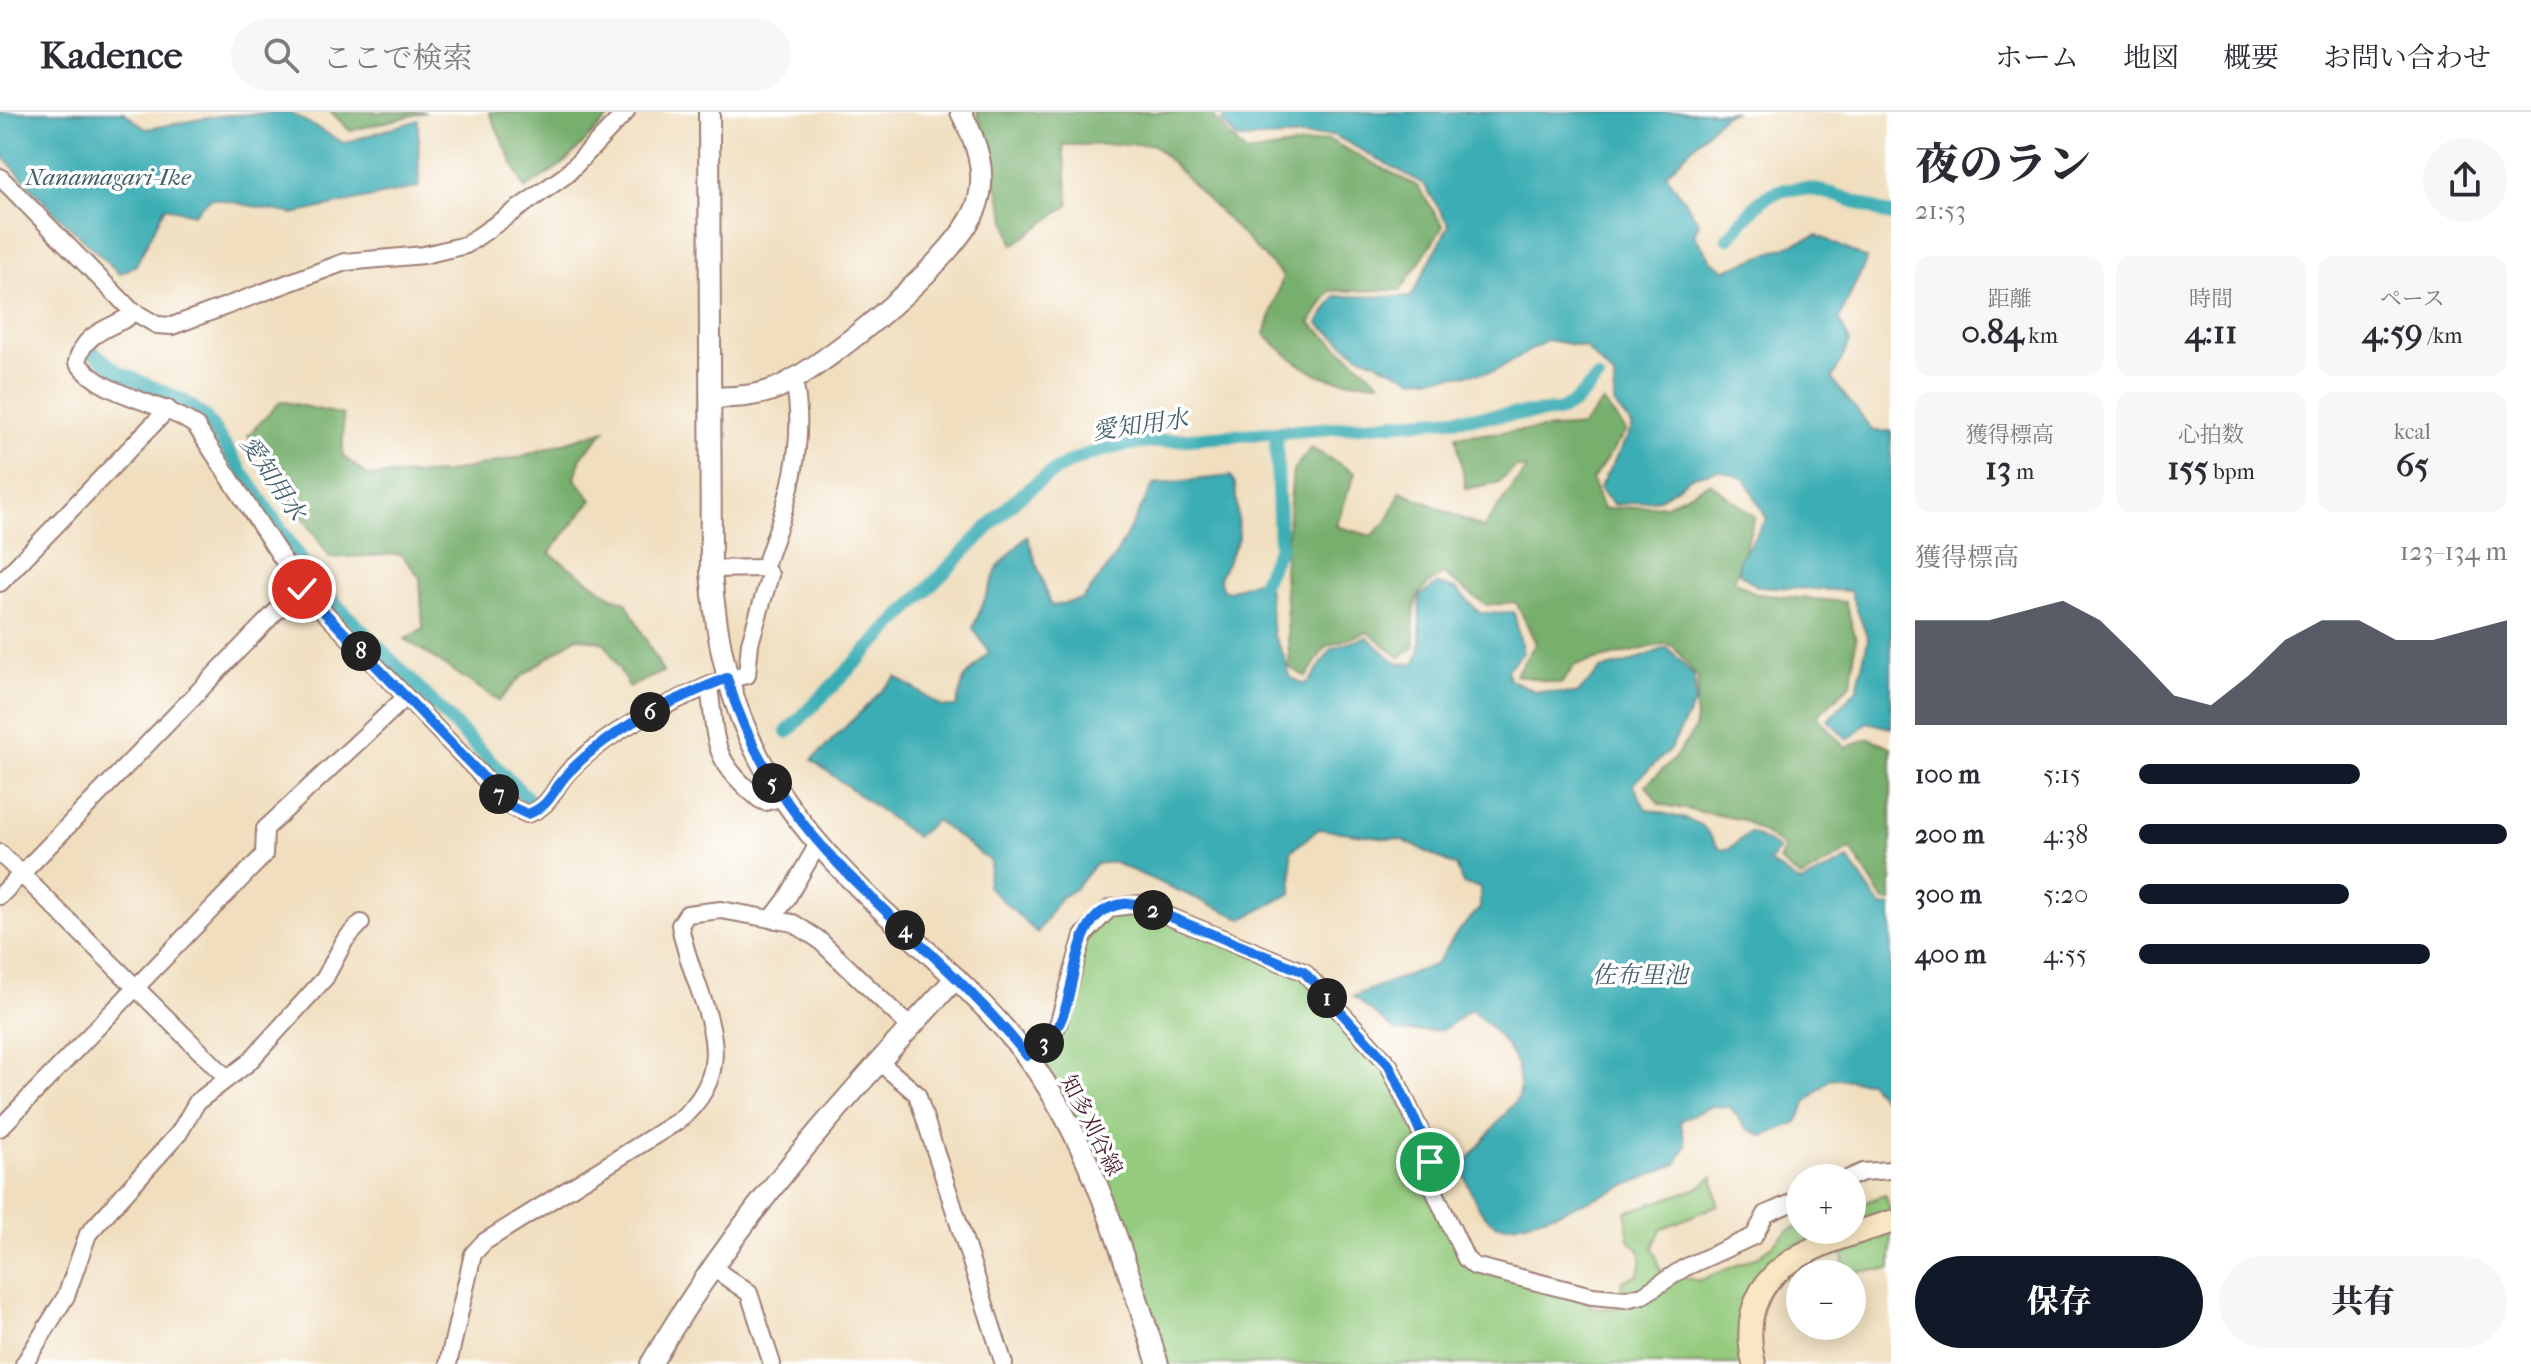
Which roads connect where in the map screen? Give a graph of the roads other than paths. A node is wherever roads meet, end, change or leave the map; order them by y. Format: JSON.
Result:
{"nodes":[{"id":1,"x":626,"y":112,"type":"edge"},
{"id":2,"x":709,"y":112,"type":"edge"},
{"id":3,"x":961,"y":112,"type":"edge"},
{"id":4,"x":0,"y":177,"type":"edge"},
{"id":5,"x":127,"y":318,"type":"dead end"},
{"id":6,"x":794,"y":380,"type":"junction"},
{"id":7,"x":711,"y":398,"type":"junction"},
{"id":8,"x":168,"y":409,"type":"junction"},
{"id":9,"x":764,"y":568,"type":"junction"},
{"id":10,"x":711,"y":569,"type":"junction"},
{"id":11,"x":0,"y":583,"type":"edge"},
{"id":12,"x":302,"y":589,"type":"junction"},
{"id":13,"x":724,"y":680,"type":"junction"},
{"id":14,"x":406,"y":697,"type":"junction"},
{"id":15,"x":781,"y":798,"type":"junction"},
{"id":16,"x":818,"y":844,"type":"junction"},
{"id":17,"x":0,"y":853,"type":"edge"},
{"id":18,"x":22,"y":874,"type":"junction"},
{"id":19,"x":0,"y":896,"type":"edge"},
{"id":20,"x":773,"y":917,"type":"junction"},
{"id":21,"x":361,"y":923,"type":"dead end"},
{"id":22,"x":956,"y":978,"type":"junction"},
{"id":23,"x":137,"y":987,"type":"junction"},
{"id":24,"x":910,"y":1027,"type":"junction"},
{"id":25,"x":1027,"y":1056,"type":"junction"},
{"id":26,"x":878,"y":1061,"type":"junction"},
{"id":27,"x":227,"y":1078,"type":"junction"},
{"id":28,"x":0,"y":1128,"type":"edge"},
{"id":29,"x":1891,"y":1170,"type":"edge"},
{"id":30,"x":1866,"y":1172,"type":"edge"},
{"id":31,"x":1786,"y":1205,"type":"edge"},
{"id":32,"x":1891,"y":1222,"type":"edge"},
{"id":33,"x":713,"y":1268,"type":"junction"},
{"id":34,"x":24,"y":1364,"type":"edge"},
{"id":35,"x":448,"y":1364,"type":"edge"},
{"id":36,"x":651,"y":1364,"type":"edge"},
{"id":37,"x":772,"y":1364,"type":"edge"},
{"id":38,"x":1004,"y":1364,"type":"edge"},
{"id":39,"x":1158,"y":1364,"type":"edge"},
{"id":40,"x":1754,"y":1364,"type":"edge"}],
"edges":[{"from":1,"to":4,"type":"street"},
{"from":2,"to":7,"type":"street","name":"知多刈谷線"},
{"from":3,"to":6,"type":"street"},
{"from":5,"to":8,"type":"street"},
{"from":6,"to":7,"type":"street"},
{"from":6,"to":9,"type":"street"},
{"from":7,"to":10,"type":"street","name":"知多刈谷線"},
{"from":8,"to":11,"type":"street"},
{"from":8,"to":12,"type":"street"},
{"from":9,"to":10,"type":"street"},
{"from":9,"to":13,"type":"street"},
{"from":10,"to":13,"type":"street","name":"知多刈谷線"},
{"from":12,"to":14,"type":"street"},
{"from":12,"to":18,"type":"street"},
{"from":13,"to":14,"type":"street"},
{"from":13,"to":15,"type":"street","name":"知多刈谷線"},
{"from":13,"to":15,"type":"street"},
{"from":14,"to":23,"type":"street"},
{"from":15,"to":16,"type":"street","name":"知多刈谷線"},
{"from":16,"to":20,"type":"street"},
{"from":16,"to":22,"type":"street","name":"知多刈谷線"},
{"from":17,"to":18,"type":"street"},
{"from":18,"to":19,"type":"street"},
{"from":18,"to":23,"type":"street"},
{"from":20,"to":24,"type":"street"},
{"from":20,"to":35,"type":"street"},
{"from":21,"to":27,"type":"street"},
{"from":22,"to":24,"type":"street"},
{"from":22,"to":25,"type":"street","name":"知多刈谷線"},
{"from":23,"to":27,"type":"street"},
{"from":23,"to":28,"type":"street"},
{"from":24,"to":26,"type":"street"},
{"from":25,"to":31,"type":"street"},
{"from":25,"to":39,"type":"street","name":"知多刈谷線"},
{"from":26,"to":33,"type":"street"},
{"from":26,"to":38,"type":"street"},
{"from":27,"to":34,"type":"street"},
{"from":29,"to":30,"type":"street"},
{"from":32,"to":40,"type":"main road"},
{"from":33,"to":36,"type":"street"},
{"from":33,"to":37,"type":"street"}]}
